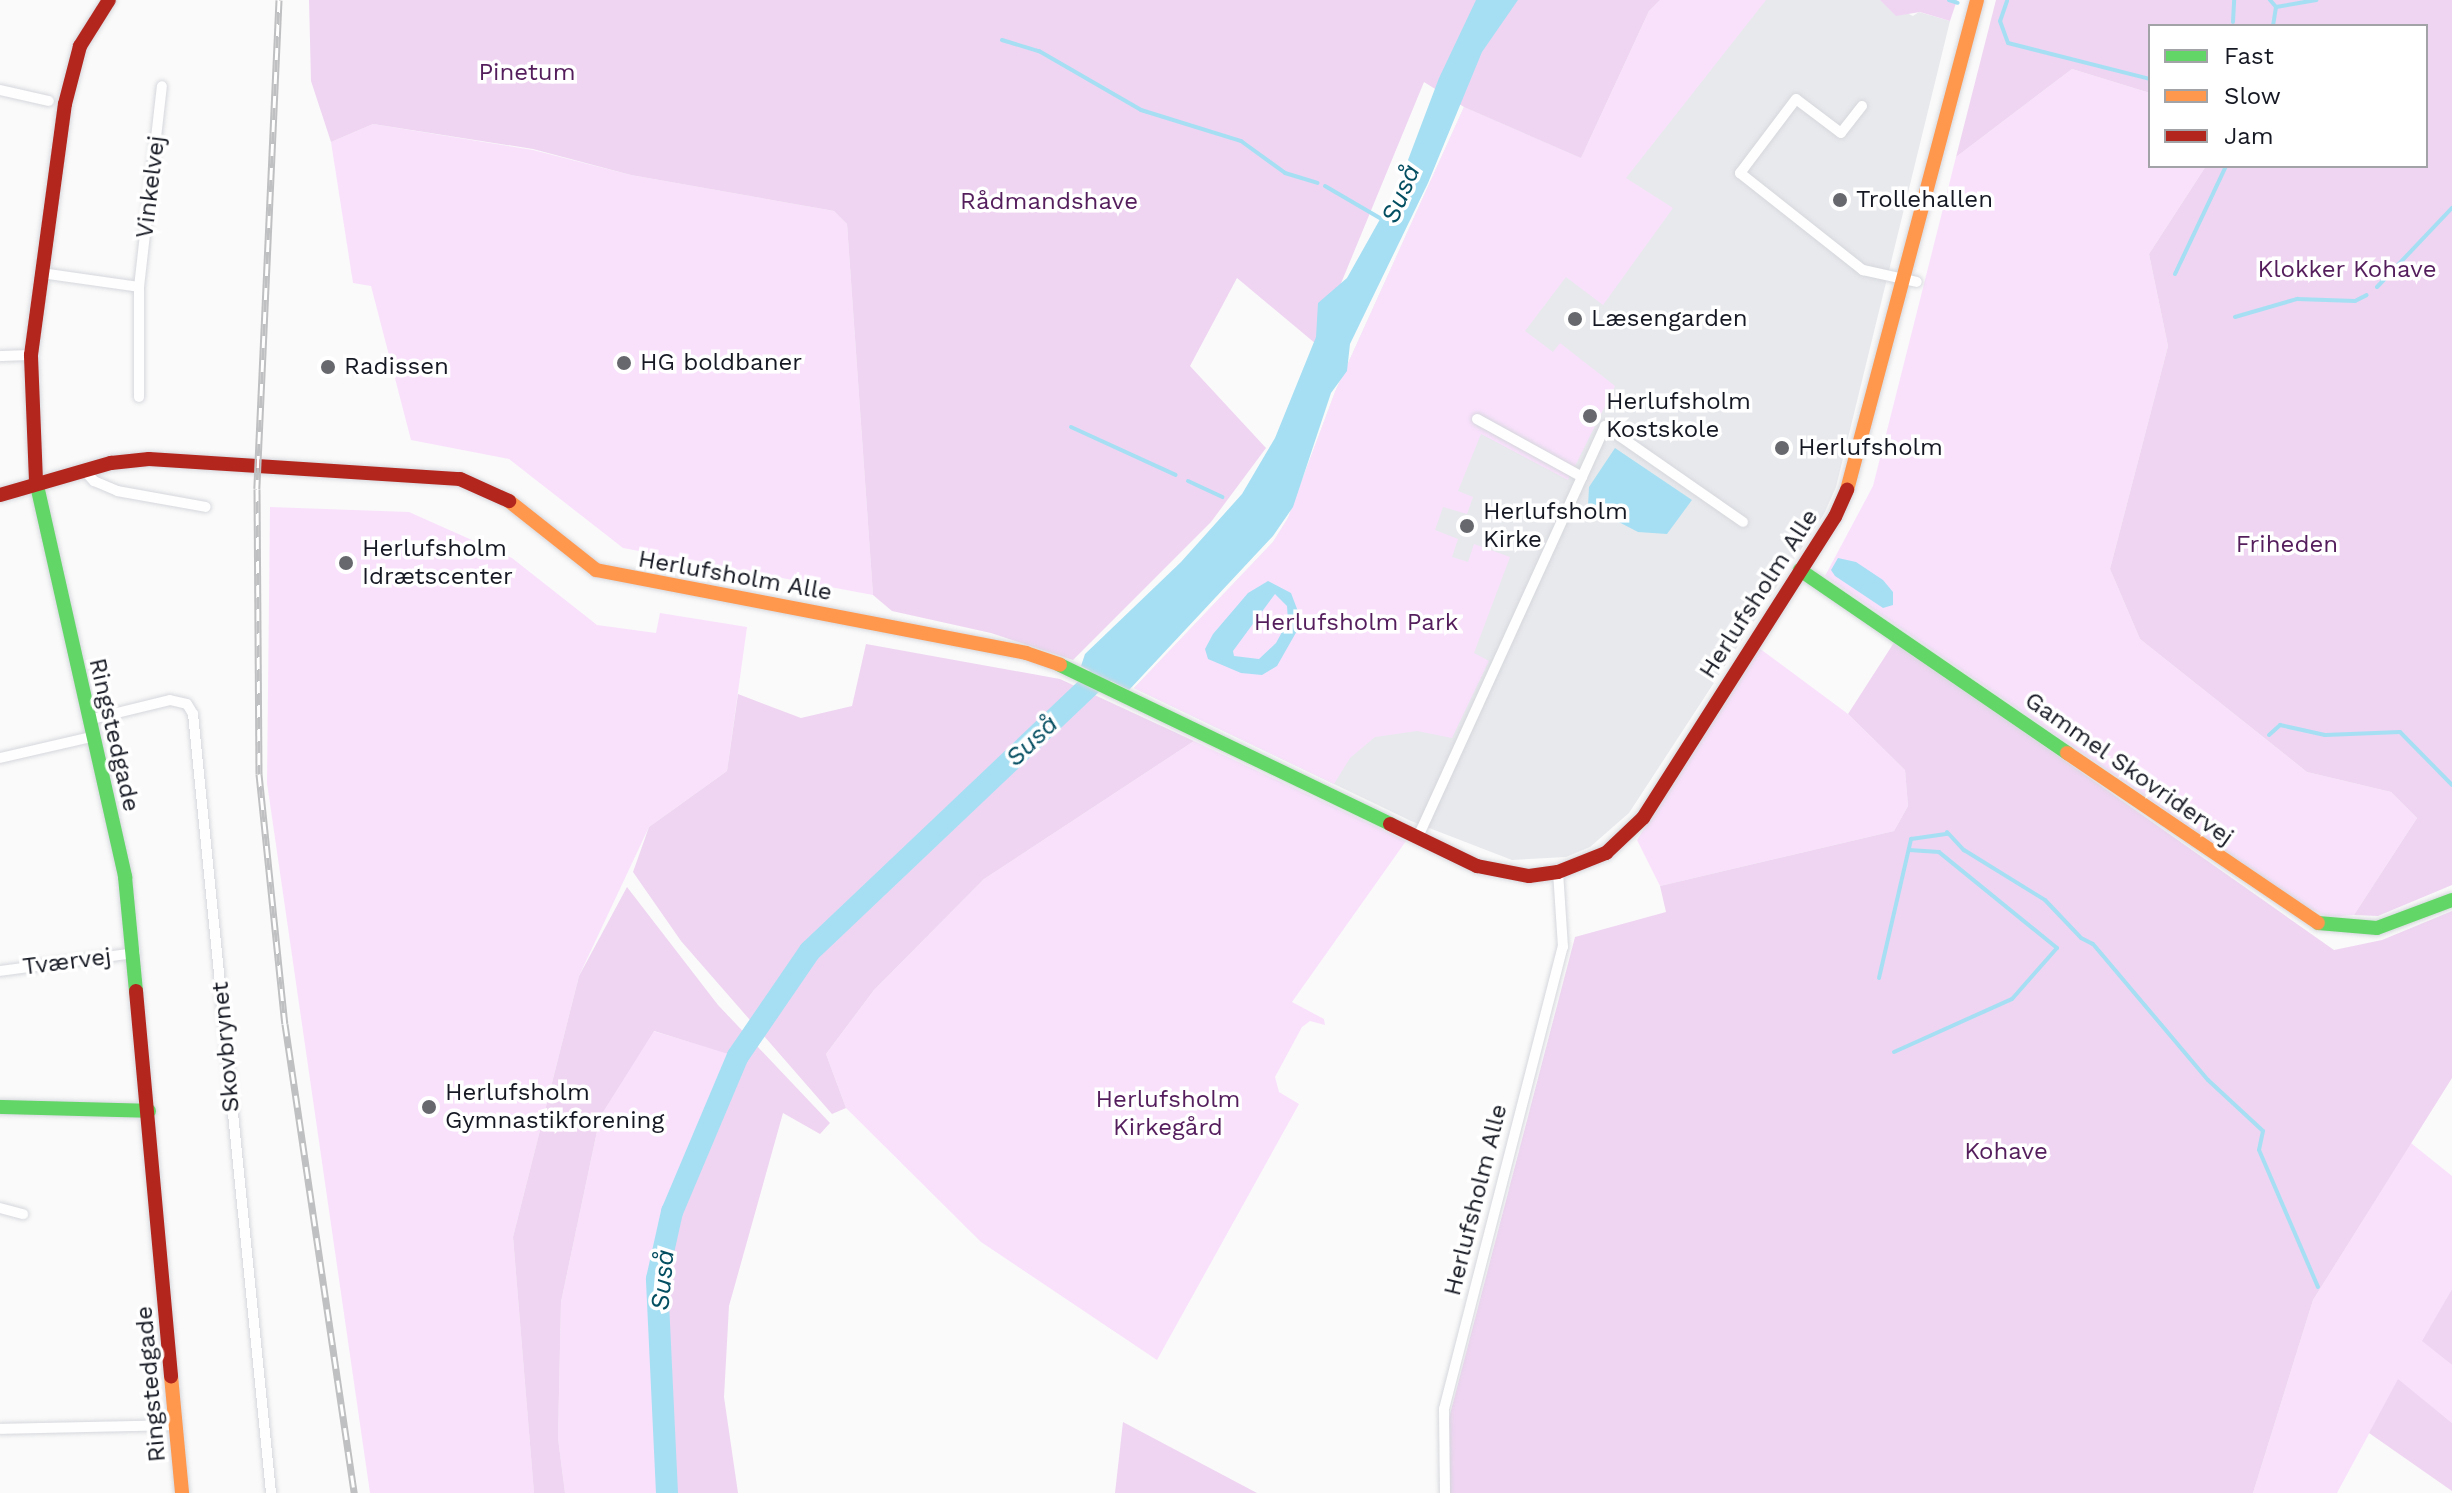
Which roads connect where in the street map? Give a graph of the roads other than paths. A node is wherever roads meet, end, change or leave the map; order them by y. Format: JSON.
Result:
{"nodes":[{"id":1,"x":109,"y":0,"type":"edge"},
{"id":2,"x":1977,"y":0,"type":"edge"},
{"id":3,"x":162,"y":86,"type":"dead end"},
{"id":4,"x":0,"y":90,"type":"edge"},
{"id":5,"x":49,"y":101,"type":"dead end"},
{"id":6,"x":1862,"y":106,"type":"dead end"},
{"id":7,"x":41,"y":273,"type":"junction"},
{"id":8,"x":1910,"y":281,"type":"junction"},
{"id":9,"x":139,"y":287,"type":"junction"},
{"id":10,"x":31,"y":355,"type":"junction"},
{"id":11,"x":0,"y":356,"type":"edge"},
{"id":12,"x":139,"y":397,"type":"dead end"},
{"id":13,"x":1477,"y":419,"type":"dead end"},
{"id":14,"x":84,"y":470,"type":"junction"},
{"id":15,"x":1582,"y":477,"type":"junction"},
{"id":16,"x":34,"y":485,"type":"junction"},
{"id":17,"x":0,"y":495,"type":"edge"},
{"id":18,"x":206,"y":507,"type":"dead end"},
{"id":19,"x":1743,"y":522,"type":"dead end"},
{"id":20,"x":1800,"y":570,"type":"junction"},
{"id":21,"x":88,"y":720,"type":"junction"},
{"id":22,"x":91,"y":737,"type":"junction"},
{"id":23,"x":0,"y":758,"type":"edge"},
{"id":24,"x":1417,"y":839,"type":"junction"},
{"id":25,"x":1558,"y":872,"type":"junction"},
{"id":26,"x":2452,"y":900,"type":"edge"},
{"id":27,"x":135,"y":953,"type":"junction"},
{"id":28,"x":0,"y":971,"type":"edge"},
{"id":29,"x":0,"y":1107,"type":"edge"},
{"id":30,"x":149,"y":1111,"type":"junction"},
{"id":31,"x":0,"y":1208,"type":"edge"},
{"id":32,"x":23,"y":1214,"type":"dead end"},
{"id":33,"x":175,"y":1425,"type":"junction"},
{"id":34,"x":0,"y":1429,"type":"edge"},
{"id":35,"x":182,"y":1493,"type":"edge"},
{"id":36,"x":271,"y":1493,"type":"edge"},
{"id":37,"x":1445,"y":1493,"type":"edge"}],
"edges":[{"from":1,"to":7,"type":"street","name":"Ringstedgade"},
{"from":2,"to":8,"type":"street","name":"Herlufsholm Alle"},
{"from":3,"to":9,"type":"street","name":"Vinkelvej"},
{"from":4,"to":5,"type":"street"},
{"from":6,"to":8,"type":"street"},
{"from":7,"to":9,"type":"street"},
{"from":7,"to":10,"type":"street","name":"Ringstedgade"},
{"from":8,"to":20,"type":"street","name":"Herlufsholm Alle"},
{"from":9,"to":12,"type":"street","name":"Vinkelvej"},
{"from":10,"to":11,"type":"street"},
{"from":10,"to":16,"type":"street","name":"Ringstedgade"},
{"from":13,"to":15,"type":"street"},
{"from":14,"to":16,"type":"street","name":"Herlufsholm Alle"},
{"from":14,"to":18,"type":"street"},
{"from":14,"to":24,"type":"street","name":"Herlufsholm Alle"},
{"from":15,"to":19,"type":"street"},
{"from":15,"to":24,"type":"street"},
{"from":16,"to":17,"type":"street","name":"Herlufsholm Alle"},
{"from":16,"to":21,"type":"street","name":"Ringstedgade"},
{"from":20,"to":25,"type":"street","name":"Herlufsholm Alle"},
{"from":20,"to":26,"type":"street","name":"Gammel Skovridervej"},
{"from":21,"to":22,"type":"street","name":"Ringstedgade"},
{"from":21,"to":36,"type":"street","name":"Skovbrynet"},
{"from":22,"to":23,"type":"street"},
{"from":22,"to":27,"type":"street","name":"Ringstedgade"},
{"from":24,"to":25,"type":"street","name":"Herlufsholm Alle"},
{"from":25,"to":37,"type":"street","name":"Herlufsholm Alle"},
{"from":27,"to":28,"type":"street","name":"Tværvej"},
{"from":27,"to":30,"type":"street","name":"Ringstedgade"},
{"from":29,"to":30,"type":"street"},
{"from":30,"to":33,"type":"street","name":"Ringstedgade"},
{"from":31,"to":32,"type":"street"},
{"from":33,"to":34,"type":"street"},
{"from":33,"to":35,"type":"street","name":"Ringstedgade"}]}
